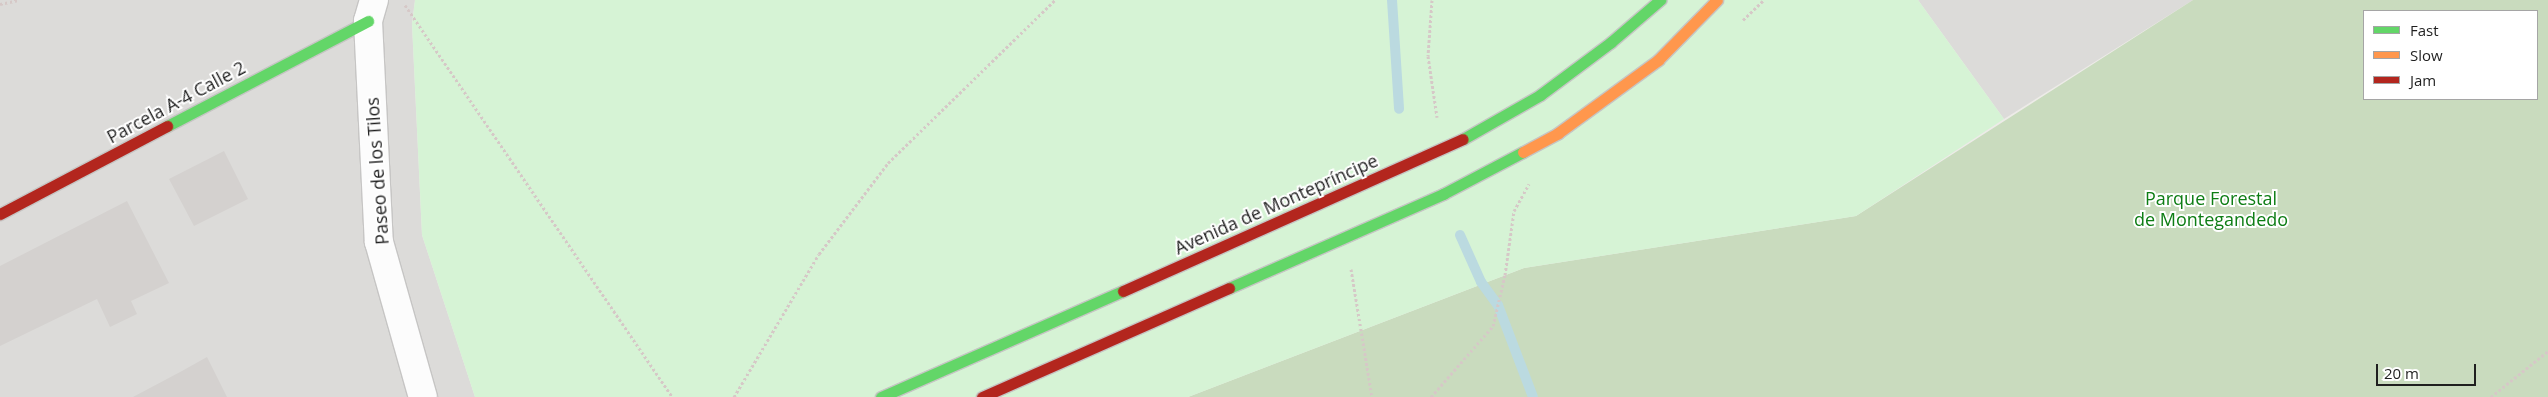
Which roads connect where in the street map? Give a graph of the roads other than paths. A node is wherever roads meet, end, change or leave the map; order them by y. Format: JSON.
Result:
{"nodes":[{"id":1,"x":1660,"y":0,"type":"edge"},
{"id":2,"x":1717,"y":0,"type":"edge"},
{"id":3,"x":371,"y":10,"type":"edge"},
{"id":4,"x":0,"y":214,"type":"edge"},
{"id":5,"x":423,"y":397,"type":"edge"},
{"id":6,"x":881,"y":397,"type":"edge"},
{"id":7,"x":982,"y":397,"type":"edge"}],
"edges":[{"from":1,"to":6,"type":"street","name":"Avenida de Montepríncipe"},
{"from":2,"to":7,"type":"street"},
{"from":3,"to":4,"type":"street","name":"Parcela A-4 Calle 2"},
{"from":3,"to":5,"type":"street","name":"Paseo de los Tilos"}]}
